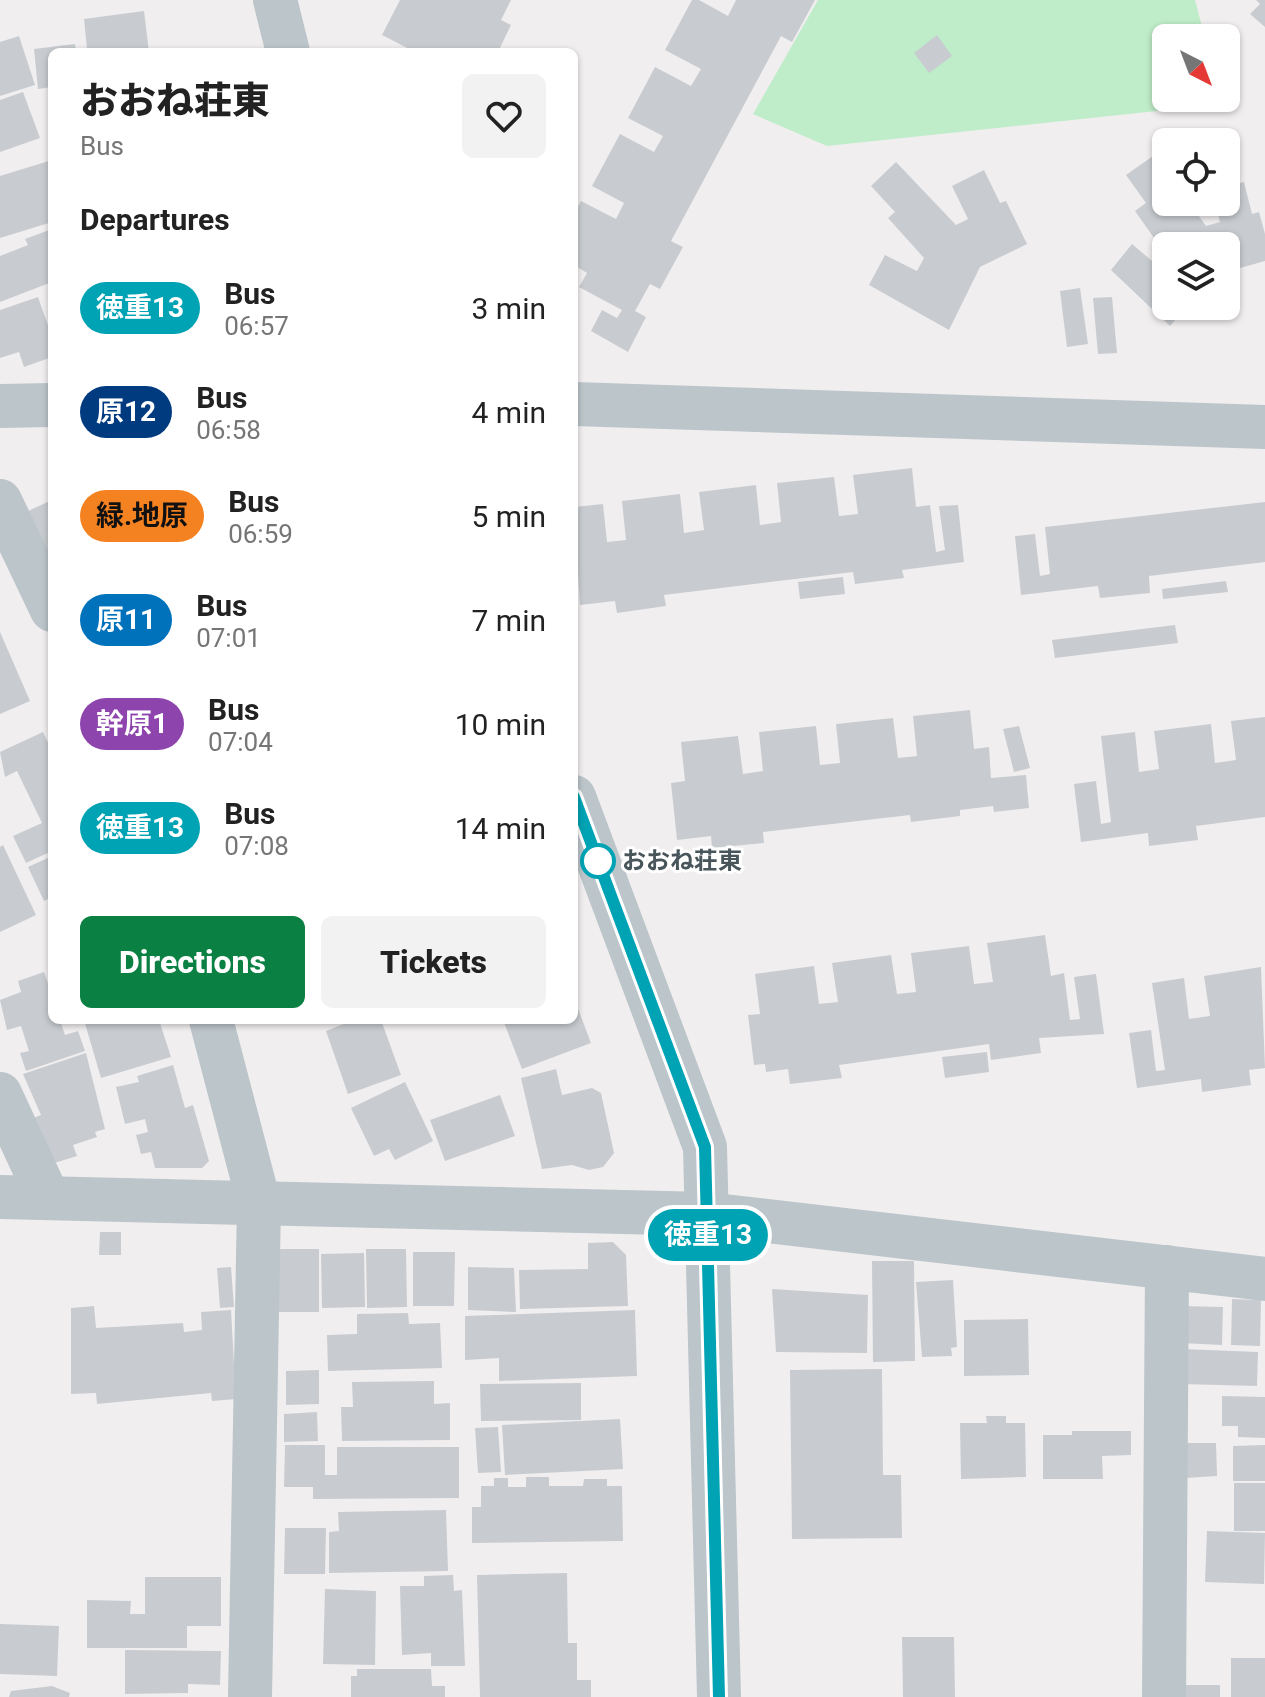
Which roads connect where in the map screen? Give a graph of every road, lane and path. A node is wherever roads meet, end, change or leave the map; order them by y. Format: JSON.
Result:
{"nodes":[{"id":1,"x":275,"y":0,"type":"edge"},
{"id":2,"x":287,"y":48,"type":"edge"},
{"id":3,"x":578,"y":404,"type":"edge"},
{"id":4,"x":48,"y":405,"type":"edge"},
{"id":5,"x":0,"y":406,"type":"edge"},
{"id":6,"x":1265,"y":427,"type":"edge"},
{"id":7,"x":0,"y":501,"type":"edge"},
{"id":8,"x":48,"y":602,"type":"edge"},
{"id":9,"x":578,"y":808,"type":"edge"},
{"id":10,"x":212,"y":1024,"type":"edge"},
{"id":11,"x":0,"y":1094,"type":"edge"},
{"id":12,"x":0,"y":1197,"type":"edge"},
{"id":13,"x":48,"y":1198,"type":"junction"},
{"id":14,"x":259,"y":1203,"type":"junction"},
{"id":15,"x":707,"y":1214,"type":"junction"},
{"id":16,"x":1167,"y":1267,"type":"junction"},
{"id":17,"x":1265,"y":1279,"type":"edge"},
{"id":18,"x":250,"y":1697,"type":"edge"},
{"id":19,"x":719,"y":1697,"type":"edge"},
{"id":20,"x":1164,"y":1697,"type":"edge"}],
"edges":[{"from":1,"to":2,"type":"street"},
{"from":3,"to":6,"type":"street"},
{"from":4,"to":5,"type":"street"},
{"from":7,"to":8,"type":"street"},
{"from":9,"to":15,"type":"street"},
{"from":10,"to":14,"type":"street"},
{"from":11,"to":13,"type":"street"},
{"from":12,"to":13,"type":"street"},
{"from":13,"to":14,"type":"street"},
{"from":14,"to":15,"type":"street"},
{"from":14,"to":18,"type":"street"},
{"from":15,"to":16,"type":"street"},
{"from":15,"to":19,"type":"street"},
{"from":16,"to":17,"type":"street"},
{"from":16,"to":20,"type":"street"}]}
